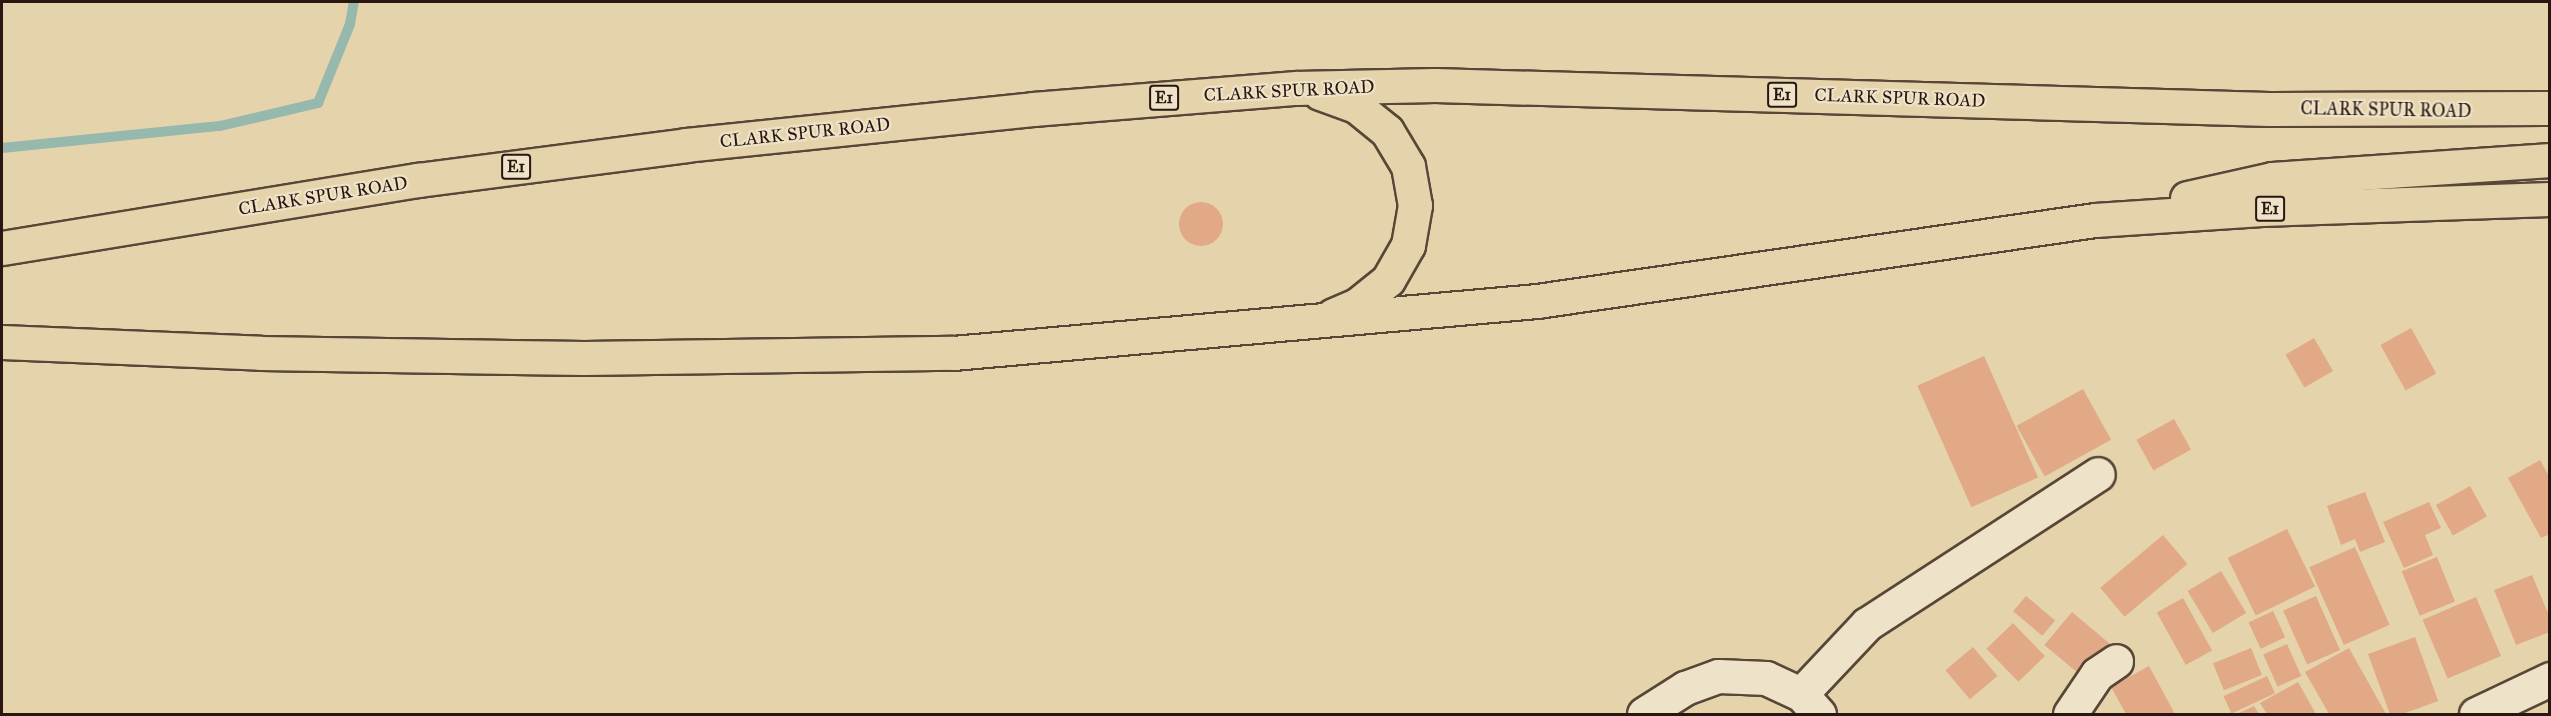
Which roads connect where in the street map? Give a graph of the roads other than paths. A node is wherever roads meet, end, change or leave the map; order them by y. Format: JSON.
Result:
{"nodes":[{"id":1,"x":1296,"y":88,"type":"junction"},
{"id":2,"x":2550,"y":108,"type":"edge"},
{"id":3,"x":2550,"y":160,"type":"edge"},
{"id":4,"x":2550,"y":199,"type":"edge"},
{"id":5,"x":2095,"y":220,"type":"junction"},
{"id":6,"x":2,"y":248,"type":"edge"},
{"id":7,"x":1297,"y":325,"type":"junction"},
{"id":8,"x":2,"y":342,"type":"edge"},
{"id":9,"x":2098,"y":474,"type":"dead end"},
{"id":10,"x":2116,"y":661,"type":"dead end"},
{"id":11,"x":2550,"y":679,"type":"edge"},
{"id":12,"x":1810,"y":704,"type":"edge"},
{"id":13,"x":1644,"y":714,"type":"edge"},
{"id":14,"x":2070,"y":714,"type":"edge"},
{"id":15,"x":2476,"y":714,"type":"edge"}],
"edges":[{"from":1,"to":2,"type":"highway","name":"CLARK SPUR ROAD","number":"E1"},
{"from":1,"to":6,"type":"highway","name":"CLARK SPUR ROAD","number":"E1"},
{"from":1,"to":7,"type":"highway"},
{"from":3,"to":5,"type":"highway"},
{"from":4,"to":5,"type":"highway","number":"E1"},
{"from":5,"to":7,"type":"highway","number":"E1"},
{"from":7,"to":8,"type":"highway","number":"E1"},
{"from":9,"to":12,"type":"street"},
{"from":10,"to":14,"type":"street"},
{"from":11,"to":15,"type":"street"},
{"from":12,"to":13,"type":"street"}]}
